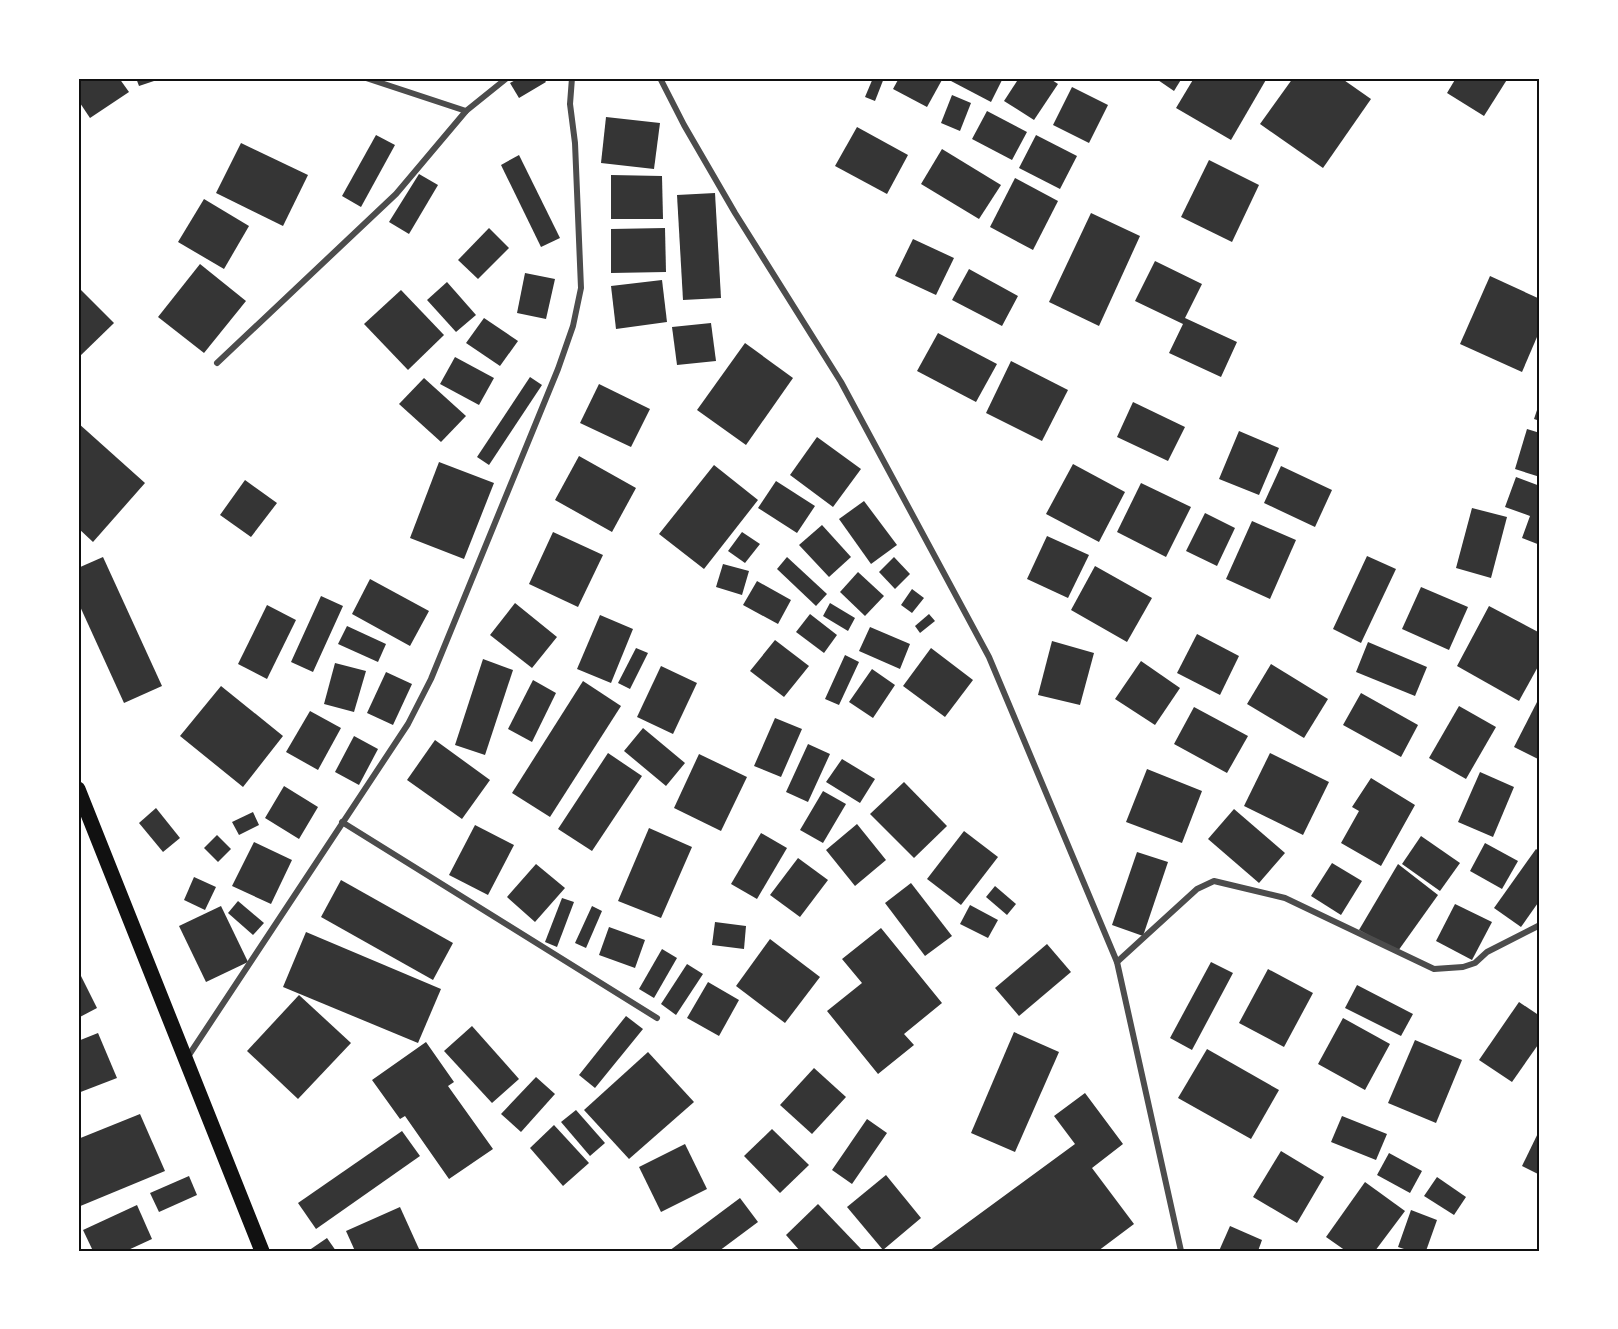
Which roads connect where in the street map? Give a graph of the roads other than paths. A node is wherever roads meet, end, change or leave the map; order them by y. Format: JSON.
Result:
{"nodes":[{"id":1,"x":366,"y":78,"type":"edge"},
{"id":2,"x":507,"y":78,"type":"edge"},
{"id":3,"x":572,"y":78,"type":"edge"},
{"id":4,"x":660,"y":78,"type":"edge"},
{"id":5,"x":466,"y":111,"type":"junction"},
{"id":6,"x":217,"y":363,"type":"dead end"},
{"id":7,"x":78,"y":789,"type":"edge"},
{"id":8,"x":342,"y":822,"type":"junction"},
{"id":9,"x":1540,"y":925,"type":"edge"},
{"id":10,"x":1117,"y":962,"type":"junction"},
{"id":11,"x":657,"y":1018,"type":"dead end"},
{"id":12,"x":185,"y":1061,"type":"junction"},
{"id":13,"x":262,"y":1251,"type":"edge"},
{"id":14,"x":1181,"y":1251,"type":"edge"}],
"edges":[{"from":1,"to":5,"type":"street"},
{"from":2,"to":5,"type":"street"},
{"from":3,"to":8,"type":"street"},
{"from":4,"to":10,"type":"street"},
{"from":5,"to":6,"type":"street"},
{"from":7,"to":12,"type":"main road"},
{"from":8,"to":11,"type":"street"},
{"from":8,"to":12,"type":"street"},
{"from":9,"to":10,"type":"street"},
{"from":10,"to":14,"type":"street"},
{"from":12,"to":13,"type":"main road"}]}
